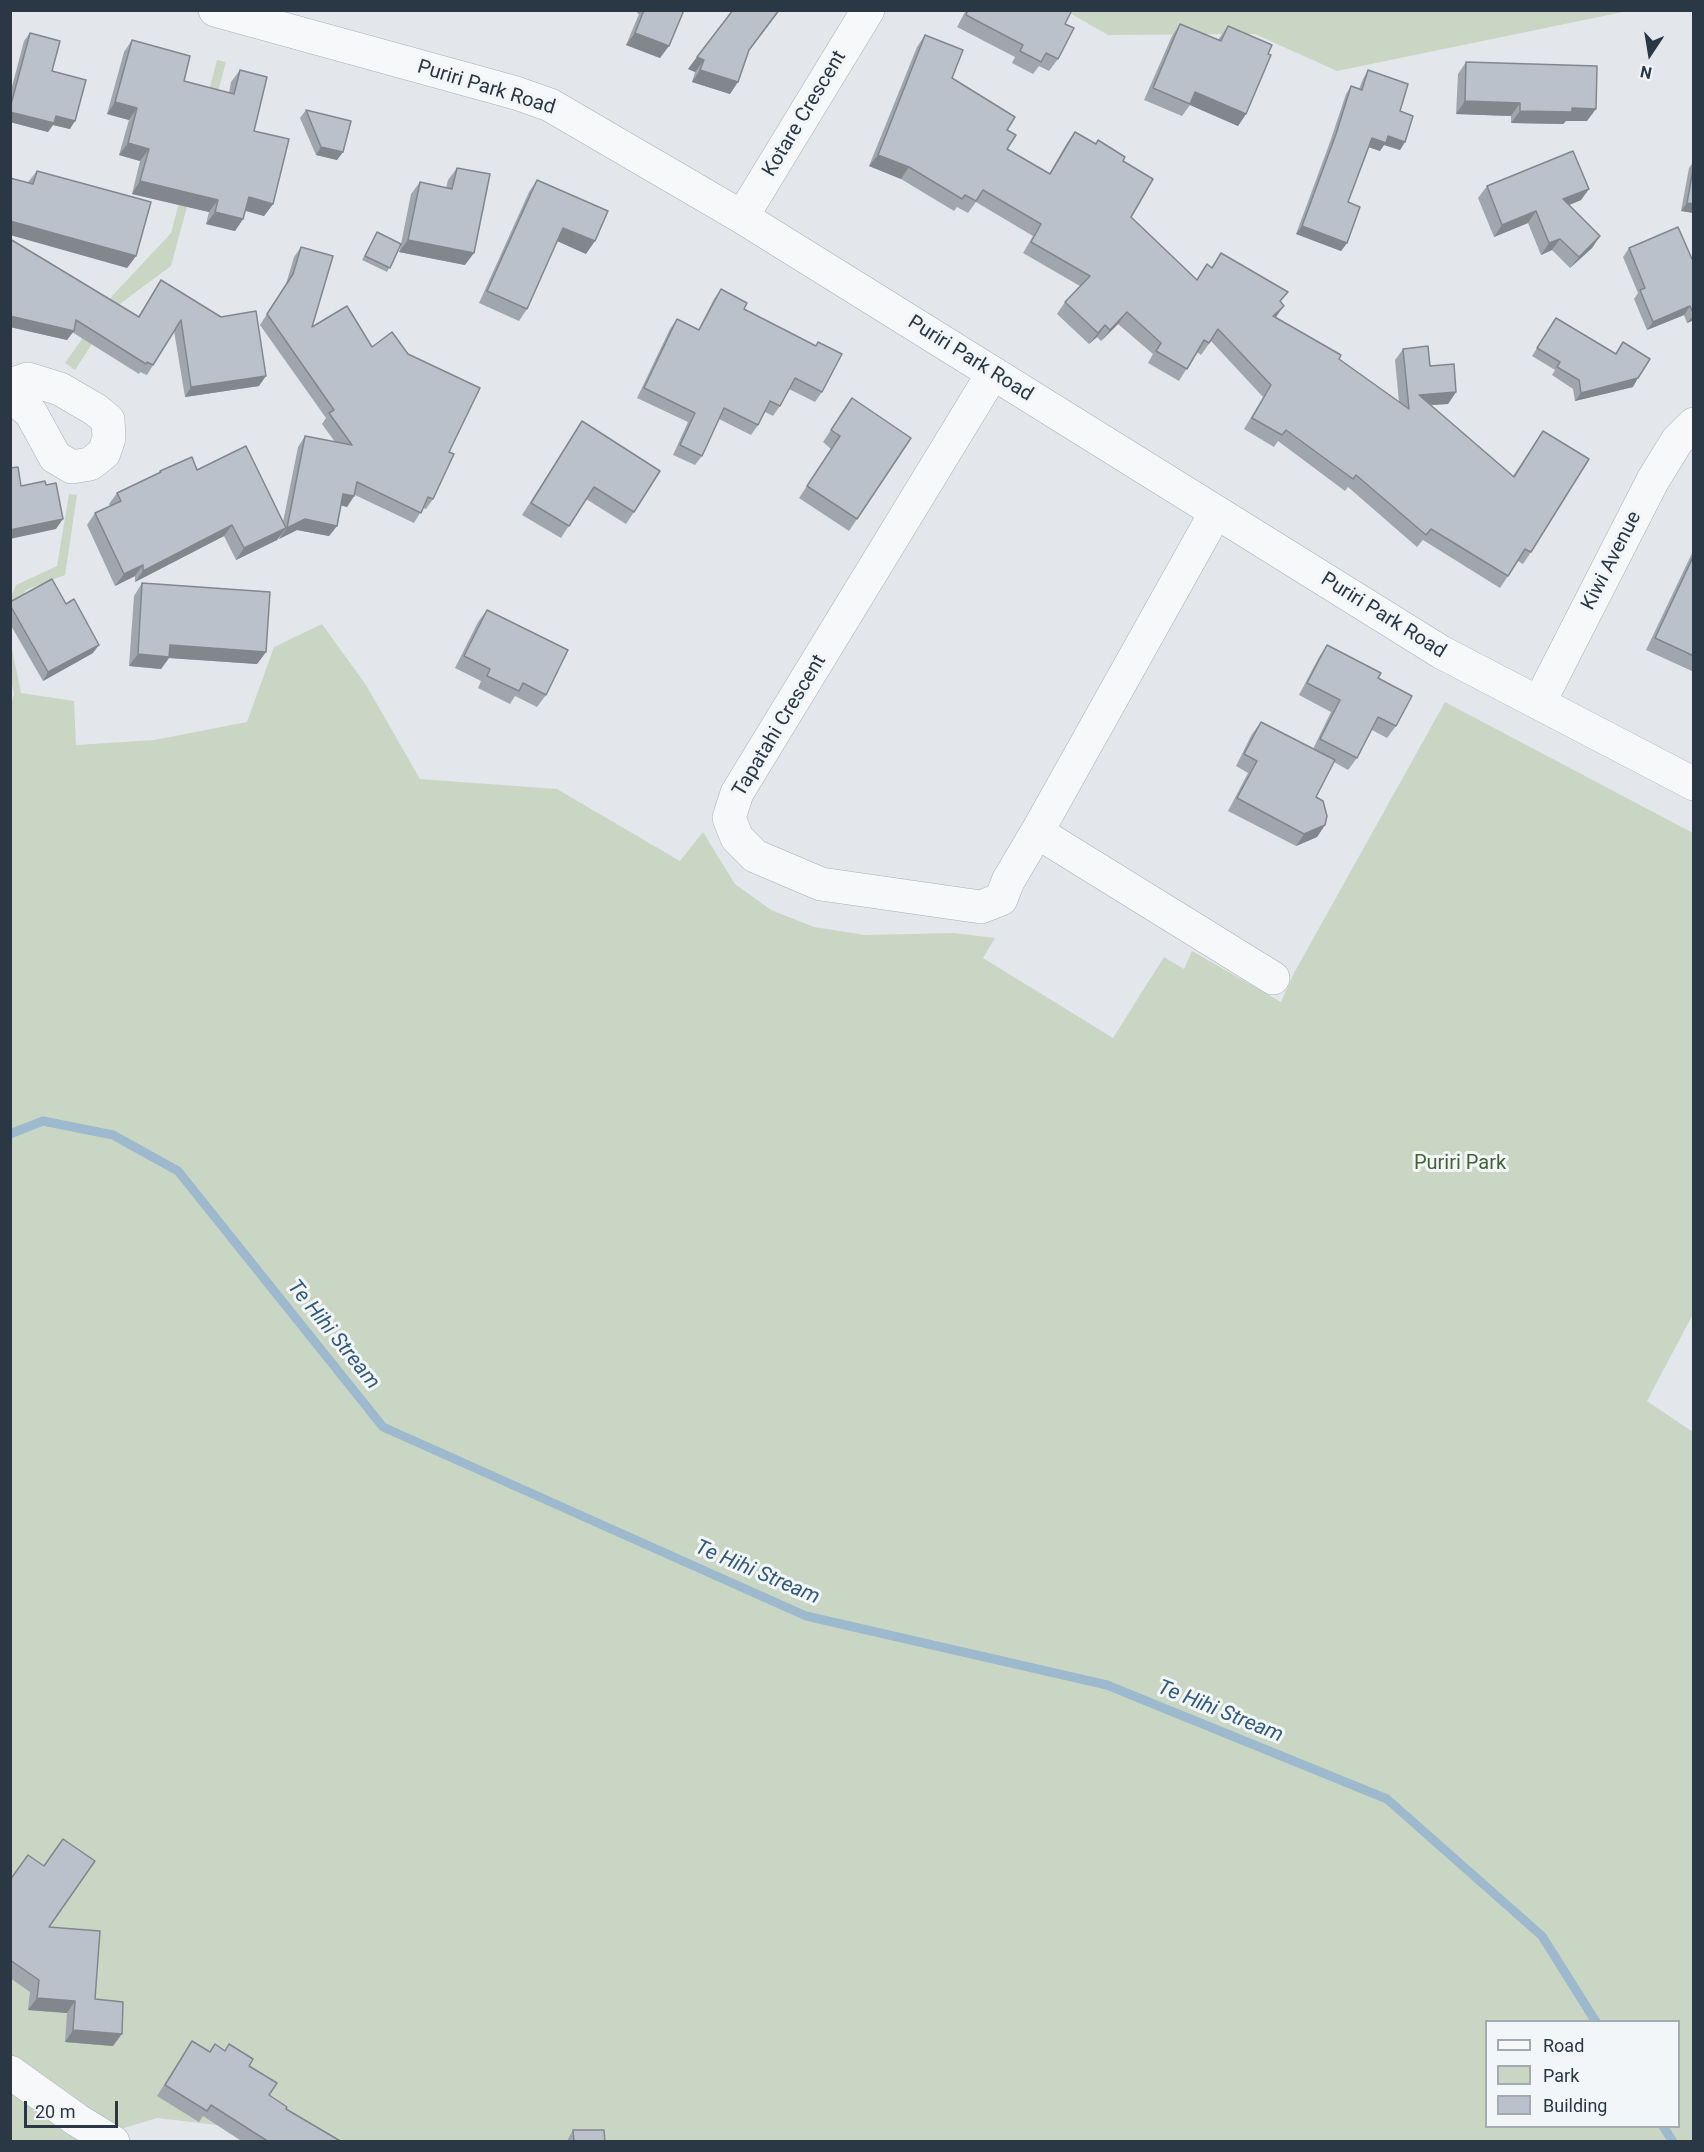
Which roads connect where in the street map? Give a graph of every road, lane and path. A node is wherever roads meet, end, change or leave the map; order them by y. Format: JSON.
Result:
{"nodes":[{"id":1,"x":215,"y":10,"type":"edge"},
{"id":2,"x":868,"y":10,"type":"edge"},
{"id":3,"x":742,"y":217,"type":"junction"},
{"id":4,"x":993,"y":373,"type":"junction"},
{"id":5,"x":10,"y":385,"type":"edge"},
{"id":6,"x":10,"y":395,"type":"edge"},
{"id":7,"x":1694,"y":424,"type":"edge"},
{"id":8,"x":1216,"y":512,"type":"junction"},
{"id":9,"x":1539,"y":704,"type":"junction"},
{"id":10,"x":1694,"y":784,"type":"edge"},
{"id":11,"x":1037,"y":832,"type":"junction"},
{"id":12,"x":1273,"y":978,"type":"dead end"},
{"id":13,"x":10,"y":2072,"type":"edge"},
{"id":14,"x":69,"y":2131,"type":"edge"},
{"id":15,"x":113,"y":2142,"type":"edge"}],
"edges":[{"from":1,"to":3,"type":"street","name":"Puriri Park Road"},
{"from":2,"to":3,"type":"street","name":"Kotare Crescent"},
{"from":3,"to":4,"type":"street","name":"Puriri Park Road"},
{"from":4,"to":8,"type":"street","name":"Puriri Park Road"},
{"from":4,"to":11,"type":"street","name":"Tapatahi Crescent"},
{"from":5,"to":6,"type":"street"},
{"from":7,"to":9,"type":"street","name":"Kiwi Avenue"},
{"from":8,"to":9,"type":"street","name":"Puriri Park Road"},
{"from":8,"to":11,"type":"street","name":"Tapatahi Crescent"},
{"from":9,"to":10,"type":"street","name":"Puriri Park Road"},
{"from":11,"to":12,"type":"street"},
{"from":13,"to":14,"type":"street"},
{"from":14,"to":15,"type":"street"}]}
